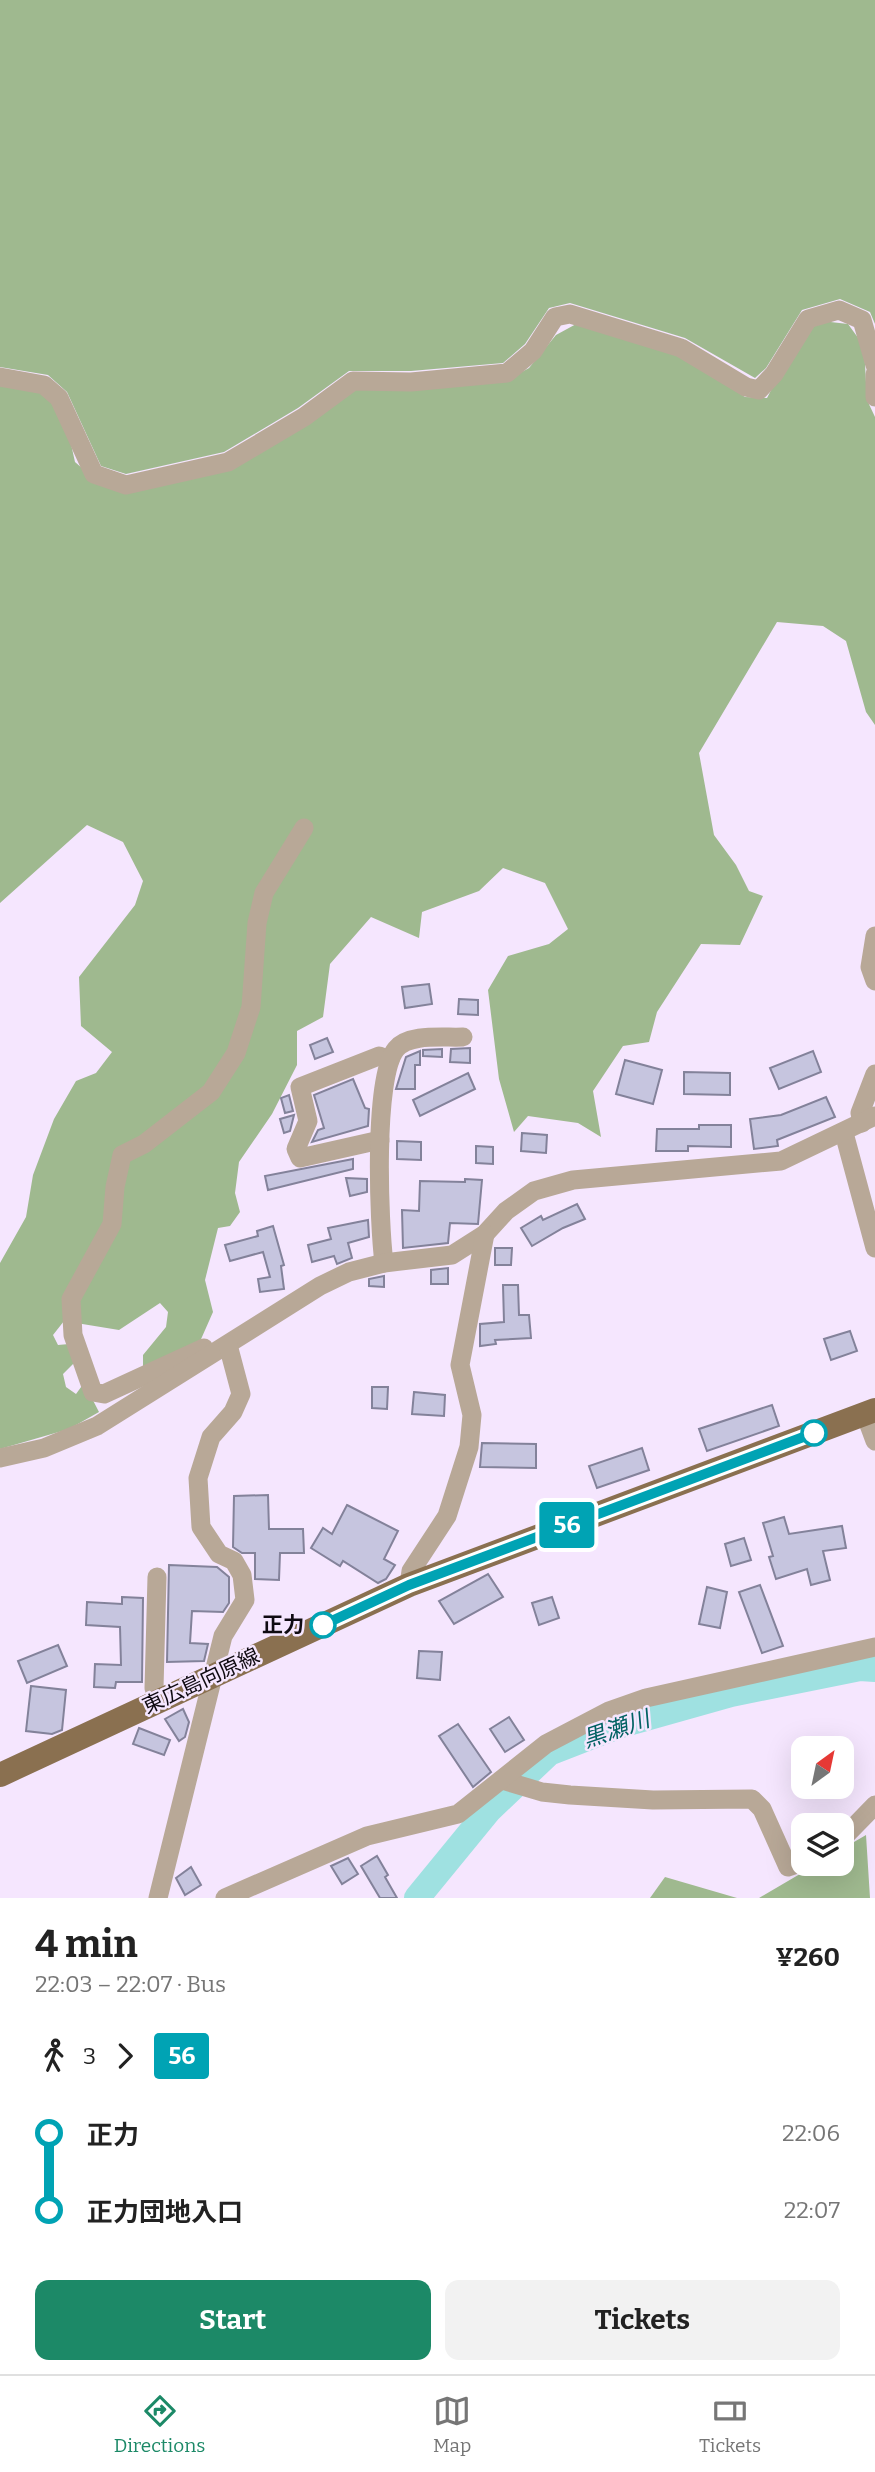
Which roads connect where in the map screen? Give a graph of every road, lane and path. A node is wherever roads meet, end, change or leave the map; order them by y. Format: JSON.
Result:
{"nodes":[{"id":1,"x":875,"y":365,"type":"edge"},
{"id":2,"x":875,"y":374,"type":"edge"},
{"id":3,"x":0,"y":377,"type":"edge"},
{"id":4,"x":875,"y":397,"type":"edge"},
{"id":5,"x":304,"y":828,"type":"dead end"},
{"id":6,"x":875,"y":936,"type":"edge"},
{"id":7,"x":875,"y":981,"type":"edge"},
{"id":8,"x":463,"y":1037,"type":"dead end"},
{"id":9,"x":390,"y":1060,"type":"junction"},
{"id":10,"x":875,"y":1074,"type":"edge"},
{"id":11,"x":869,"y":1119,"type":"edge"},
{"id":12,"x":844,"y":1133,"type":"junction"},
{"id":13,"x":380,"y":1140,"type":"junction"},
{"id":14,"x":485,"y":1234,"type":"junction"},
{"id":15,"x":875,"y":1248,"type":"edge"},
{"id":16,"x":384,"y":1263,"type":"junction"},
{"id":17,"x":228,"y":1345,"type":"junction"},
{"id":18,"x":209,"y":1357,"type":"junction"},
{"id":19,"x":870,"y":1412,"type":"edge"},
{"id":20,"x":875,"y":1441,"type":"edge"},
{"id":21,"x":0,"y":1458,"type":"edge"},
{"id":22,"x":157,"y":1577,"type":"dead end"},
{"id":23,"x":409,"y":1585,"type":"junction"},
{"id":24,"x":875,"y":1647,"type":"edge"},
{"id":25,"x":215,"y":1675,"type":"junction"},
{"id":26,"x":159,"y":1700,"type":"junction"},
{"id":27,"x":0,"y":1775,"type":"edge"},
{"id":28,"x":504,"y":1782,"type":"junction"},
{"id":29,"x":875,"y":1805,"type":"edge"},
{"id":30,"x":854,"y":1827,"type":"edge"},
{"id":31,"x":791,"y":1866,"type":"edge"},
{"id":32,"x":158,"y":1898,"type":"edge"},
{"id":33,"x":225,"y":1898,"type":"edge"}],
"edges":[{"from":1,"to":3,"type":"street"},
{"from":2,"to":4,"type":"street"},
{"from":5,"to":18,"type":"street"},
{"from":6,"to":7,"type":"street"},
{"from":8,"to":9,"type":"street"},
{"from":9,"to":13,"type":"street"},
{"from":9,"to":13,"type":"street"},
{"from":10,"to":11,"type":"street"},
{"from":11,"to":12,"type":"street"},
{"from":12,"to":14,"type":"street"},
{"from":12,"to":15,"type":"street"},
{"from":13,"to":16,"type":"street"},
{"from":14,"to":16,"type":"street"},
{"from":14,"to":23,"type":"street"},
{"from":16,"to":17,"type":"street"},
{"from":17,"to":18,"type":"street"},
{"from":17,"to":25,"type":"street"},
{"from":18,"to":21,"type":"street"},
{"from":19,"to":20,"type":"street"},
{"from":19,"to":23,"type":"main road","name":"東広島向原線"},
{"from":22,"to":26,"type":"street"},
{"from":23,"to":25,"type":"main road","name":"東広島向原線"},
{"from":24,"to":28,"type":"street"},
{"from":25,"to":26,"type":"main road","name":"東広島向原線"},
{"from":25,"to":32,"type":"street"},
{"from":26,"to":27,"type":"main road","name":"東広島向原線"},
{"from":28,"to":31,"type":"street"},
{"from":28,"to":33,"type":"street"},
{"from":29,"to":30,"type":"street"}]}
